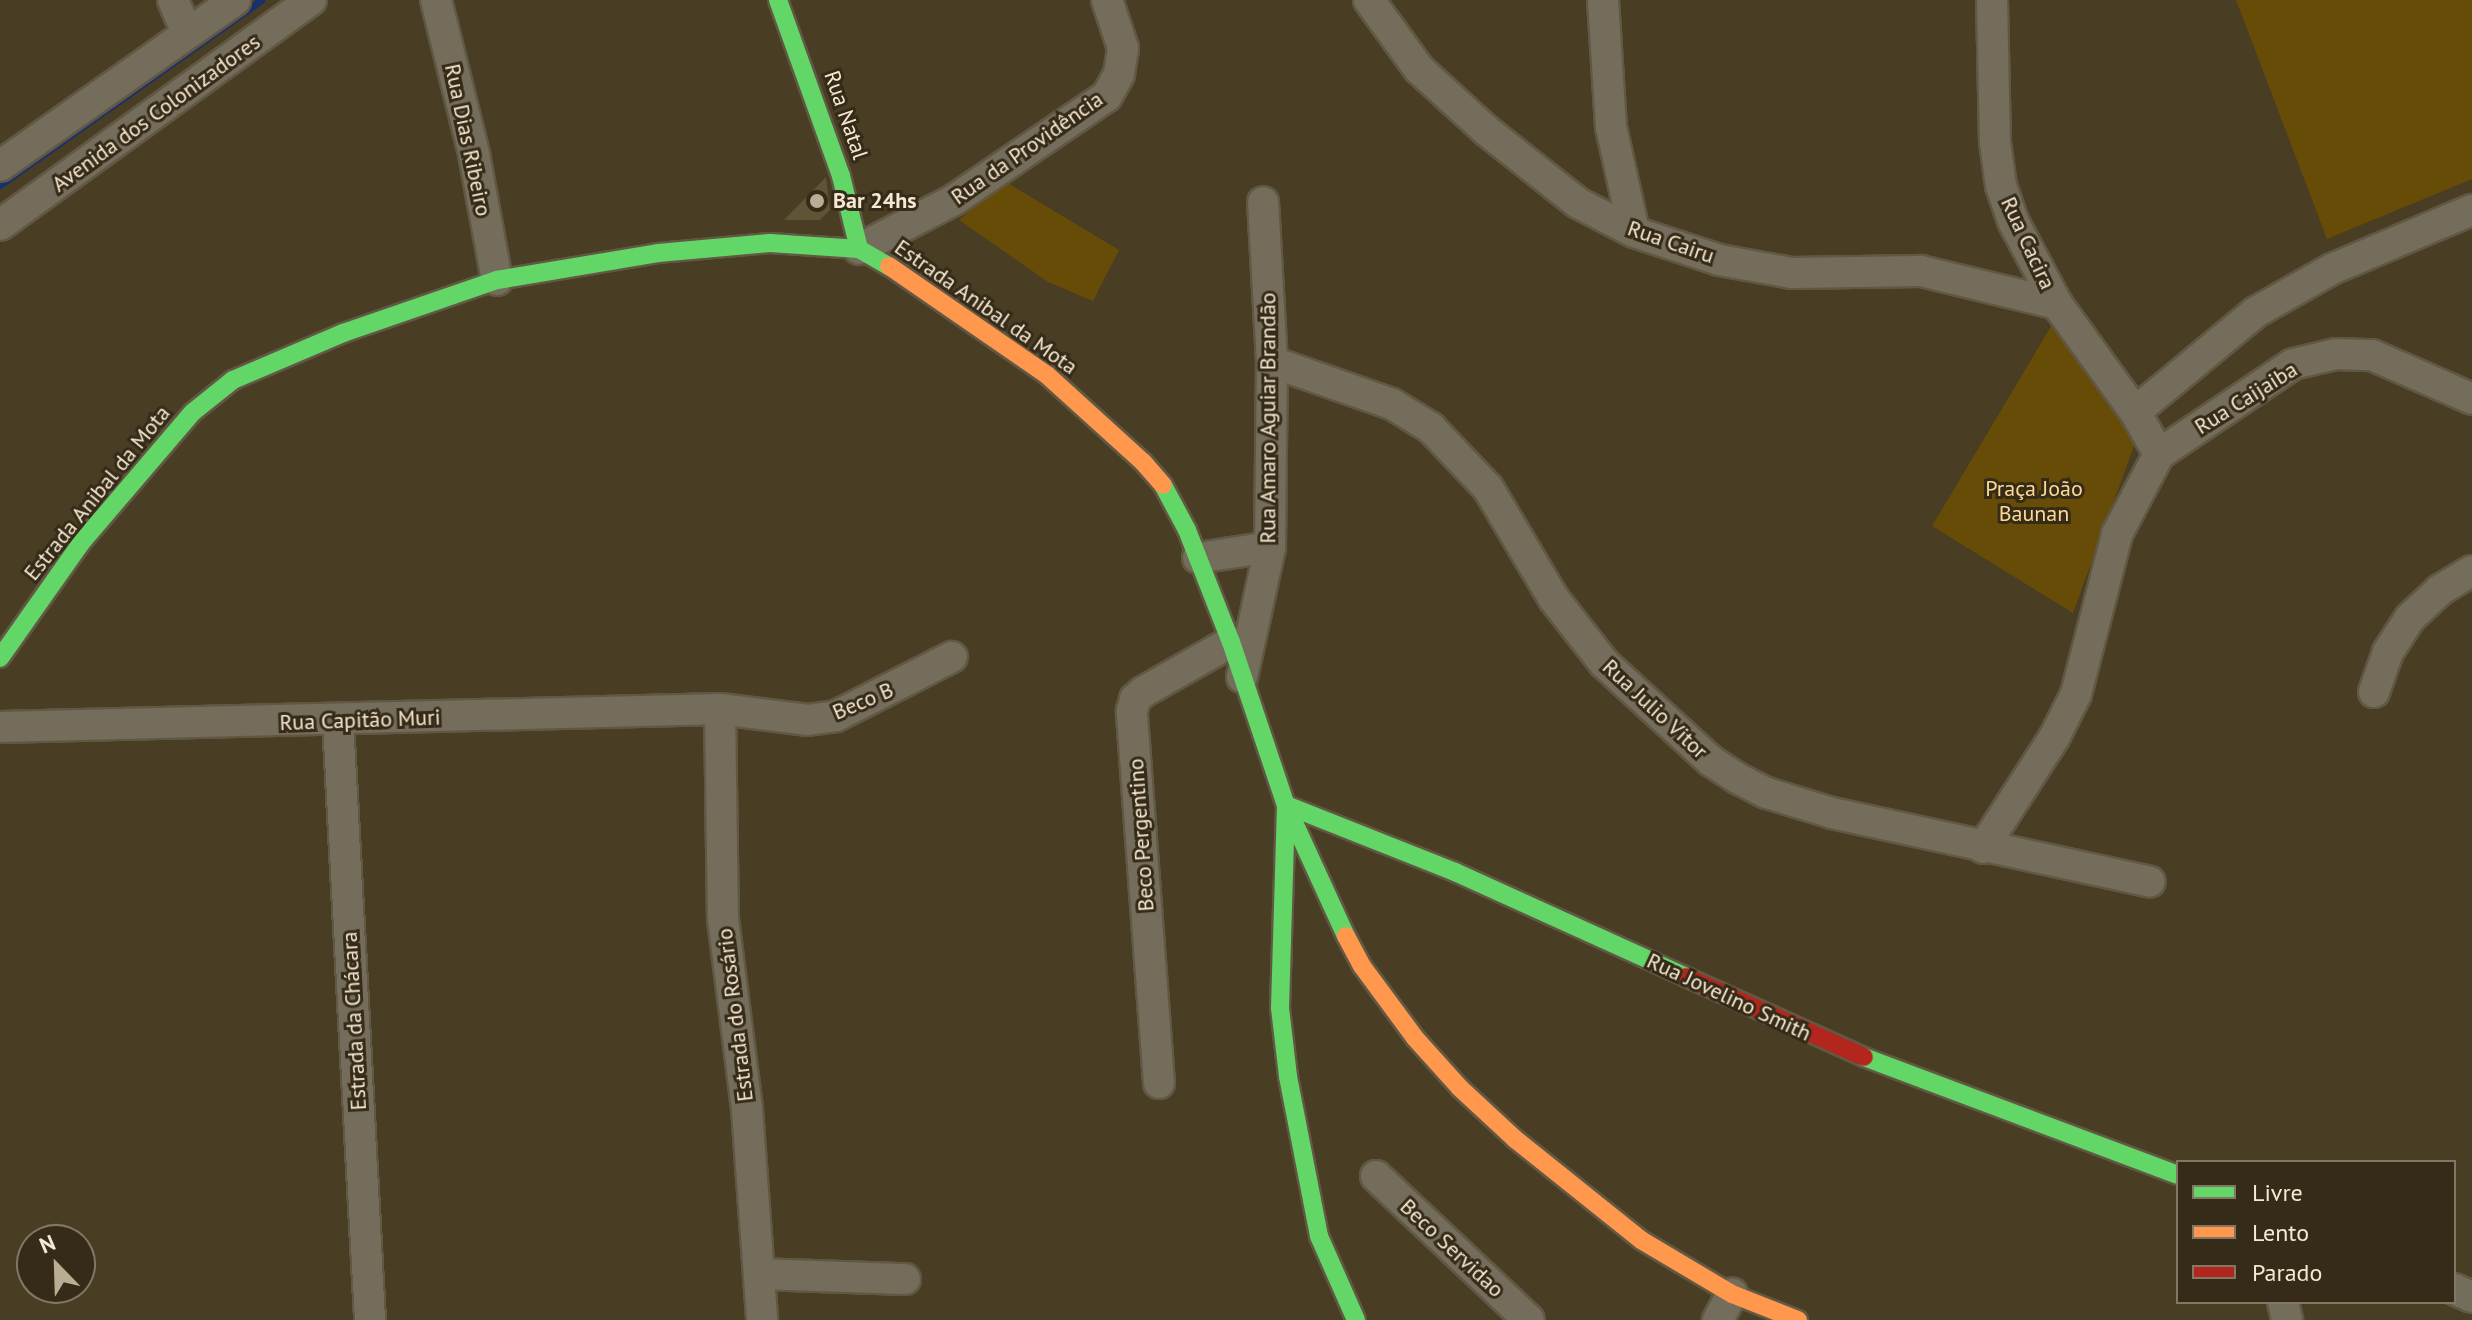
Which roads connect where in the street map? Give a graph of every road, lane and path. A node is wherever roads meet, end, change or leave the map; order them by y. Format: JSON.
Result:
{"nodes":[{"id":1,"x":173,"y":0,"type":"edge"},
{"id":2,"x":235,"y":0,"type":"edge"},
{"id":3,"x":311,"y":0,"type":"edge"},
{"id":4,"x":436,"y":0,"type":"edge"},
{"id":5,"x":778,"y":0,"type":"edge"},
{"id":6,"x":1107,"y":0,"type":"edge"},
{"id":7,"x":1369,"y":0,"type":"edge"},
{"id":8,"x":1603,"y":0,"type":"edge"},
{"id":9,"x":1992,"y":0,"type":"edge"},
{"id":10,"x":187,"y":33,"type":"junction"},
{"id":11,"x":0,"y":166,"type":"edge"},
{"id":12,"x":1263,"y":202,"type":"dead end"},
{"id":13,"x":2472,"y":210,"type":"edge"},
{"id":14,"x":0,"y":225,"type":"edge"},
{"id":15,"x":1634,"y":232,"type":"junction"},
{"id":16,"x":859,"y":249,"type":"junction"},
{"id":17,"x":497,"y":280,"type":"junction"},
{"id":18,"x":2057,"y":304,"type":"junction"},
{"id":19,"x":1272,"y":362,"type":"junction"},
{"id":20,"x":2472,"y":399,"type":"edge"},
{"id":21,"x":2135,"y":412,"type":"junction"},
{"id":22,"x":2159,"y":454,"type":"junction"},
{"id":23,"x":1270,"y":547,"type":"junction"},
{"id":24,"x":1198,"y":558,"type":"junction"},
{"id":25,"x":2472,"y":571,"type":"edge"},
{"id":26,"x":1231,"y":642,"type":"junction"},
{"id":27,"x":952,"y":657,"type":"dead end"},
{"id":28,"x":0,"y":658,"type":"edge"},
{"id":29,"x":1242,"y":679,"type":"junction"},
{"id":30,"x":2374,"y":692,"type":"dead end"},
{"id":31,"x":720,"y":709,"type":"junction"},
{"id":32,"x":338,"y":721,"type":"junction"},
{"id":33,"x":0,"y":727,"type":"edge"},
{"id":34,"x":1286,"y":805,"type":"junction"},
{"id":35,"x":1983,"y":848,"type":"junction"},
{"id":36,"x":2150,"y":882,"type":"dead end"},
{"id":37,"x":1159,"y":1083,"type":"dead end"},
{"id":38,"x":2176,"y":1174,"type":"edge"},
{"id":39,"x":1376,"y":1176,"type":"dead end"},
{"id":40,"x":759,"y":1274,"type":"junction"},
{"id":41,"x":905,"y":1279,"type":"dead end"},
{"id":42,"x":1725,"y":1307,"type":"edge"},
{"id":43,"x":370,"y":1320,"type":"edge"},
{"id":44,"x":762,"y":1320,"type":"edge"},
{"id":45,"x":1356,"y":1320,"type":"edge"},
{"id":46,"x":1529,"y":1320,"type":"edge"},
{"id":47,"x":1798,"y":1320,"type":"edge"}],
"edges":[{"from":1,"to":10,"type":"street"},
{"from":2,"to":10,"type":"street","name":"Avenida dos Colonizadores"},
{"from":3,"to":14,"type":"street","name":"Avenida dos Colonizadores"},
{"from":4,"to":17,"type":"street","name":"Rua Dias Ribeiro"},
{"from":5,"to":16,"type":"street","name":"Rua Natal"},
{"from":6,"to":16,"type":"street","name":"Rua da Providência"},
{"from":7,"to":15,"type":"street","name":"Rua Cairu"},
{"from":8,"to":15,"type":"street"},
{"from":9,"to":18,"type":"street","name":"Rua Cacira"},
{"from":10,"to":11,"type":"street","name":"Avenida dos Colonizadores"},
{"from":12,"to":19,"type":"street","name":"Rua Amaro Aguiar Brandão"},
{"from":13,"to":21,"type":"street"},
{"from":15,"to":18,"type":"street","name":"Rua Cairu"},
{"from":16,"to":17,"type":"street","name":"Estrada Anibal da Mota"},
{"from":16,"to":24,"type":"street","name":"Estrada Anibal da Mota"},
{"from":17,"to":28,"type":"street","name":"Estrada Anibal da Mota"},
{"from":18,"to":21,"type":"street","name":"Rua Cacira"},
{"from":19,"to":23,"type":"street","name":"Rua Amaro Aguiar Brandão"},
{"from":19,"to":35,"type":"street","name":"Rua Julio Vitor"},
{"from":20,"to":22,"type":"street","name":"Rua Caijaiba"},
{"from":21,"to":22,"type":"street","name":"Rua Cacira"},
{"from":22,"to":35,"type":"street"},
{"from":23,"to":24,"type":"street"},
{"from":23,"to":29,"type":"street","name":"Rua Amaro Aguiar Brandão"},
{"from":24,"to":26,"type":"street","name":"Estrada Anibal da Mota"},
{"from":25,"to":30,"type":"street"},
{"from":26,"to":29,"type":"street","name":"Estrada Anibal da Mota"},
{"from":26,"to":37,"type":"street","name":"Beco Pergentino"},
{"from":27,"to":31,"type":"street","name":"Beco B"},
{"from":29,"to":34,"type":"street","name":"Estrada Anibal da Mota"},
{"from":31,"to":32,"type":"street","name":"Rua Capitão Muri"},
{"from":31,"to":40,"type":"street","name":"Estrada do Rosário"},
{"from":32,"to":33,"type":"street","name":"Rua Capitão Muri"},
{"from":32,"to":43,"type":"street","name":"Estrada da Chácara"},
{"from":34,"to":38,"type":"street","name":"Rua Jovelino Smith"},
{"from":34,"to":42,"type":"street","name":"Estrada Anibal da Mota"},
{"from":34,"to":45,"type":"street"},
{"from":35,"to":36,"type":"street","name":"Rua Julio Vitor"},
{"from":39,"to":46,"type":"street","name":"Beco Servidao"},
{"from":40,"to":41,"type":"street"},
{"from":40,"to":44,"type":"street","name":"Estrada do Rosário"},
{"from":42,"to":47,"type":"street","name":"Estrada Anibal da Mota"}]}
